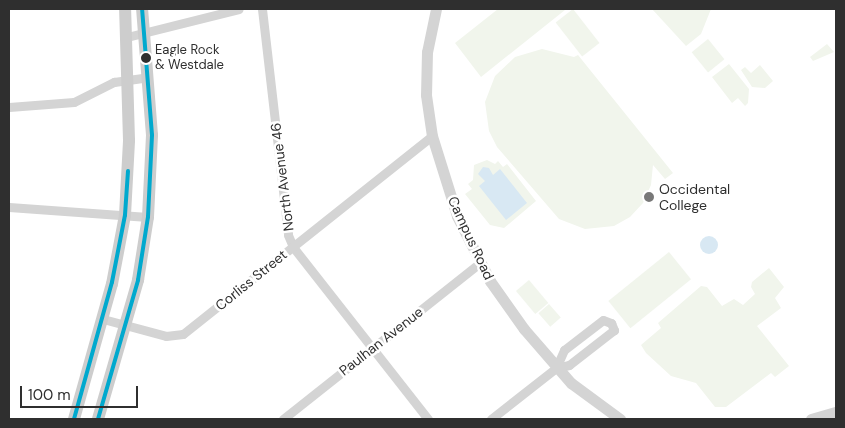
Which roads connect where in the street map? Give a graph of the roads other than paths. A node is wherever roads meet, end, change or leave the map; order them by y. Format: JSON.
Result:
{"nodes":[{"id":1,"x":124,"y":9,"type":"edge"},
{"id":2,"x":142,"y":9,"type":"edge"},
{"id":3,"x":239,"y":9,"type":"edge"},
{"id":4,"x":262,"y":9,"type":"edge"},
{"id":5,"x":436,"y":9,"type":"edge"},
{"id":6,"x":145,"y":35,"type":"junction"},
{"id":7,"x":127,"y":37,"type":"junction"},
{"id":8,"x":148,"y":77,"type":"junction"},
{"id":9,"x":127,"y":80,"type":"junction"},
{"id":10,"x":9,"y":107,"type":"edge"},
{"id":11,"x":432,"y":136,"type":"junction"},
{"id":12,"x":9,"y":207,"type":"edge"},
{"id":13,"x":125,"y":215,"type":"junction"},
{"id":14,"x":148,"y":217,"type":"junction"},
{"id":15,"x":293,"y":246,"type":"junction"},
{"id":16,"x":480,"y":263,"type":"junction"},
{"id":17,"x":103,"y":319,"type":"junction"},
{"id":18,"x":125,"y":325,"type":"junction"},
{"id":19,"x":370,"y":348,"type":"junction"},
{"id":20,"x":556,"y":368,"type":"junction"},
{"id":21,"x":836,"y":412,"type":"edge"},
{"id":22,"x":74,"y":419,"type":"edge"},
{"id":23,"x":98,"y":419,"type":"edge"},
{"id":24,"x":282,"y":419,"type":"edge"},
{"id":25,"x":428,"y":419,"type":"edge"},
{"id":26,"x":491,"y":419,"type":"edge"},
{"id":27,"x":620,"y":419,"type":"edge"},
{"id":28,"x":811,"y":419,"type":"edge"}],
"edges":[{"from":1,"to":7,"type":"main road"},
{"from":2,"to":6,"type":"main road"},
{"from":3,"to":6,"type":"street"},
{"from":4,"to":15,"type":"street","name":"North Avenue 46"},
{"from":5,"to":11,"type":"street","name":"Campus Road"},
{"from":6,"to":7,"type":"street"},
{"from":6,"to":8,"type":"main road"},
{"from":7,"to":9,"type":"main road"},
{"from":8,"to":9,"type":"street"},
{"from":8,"to":14,"type":"main road"},
{"from":9,"to":10,"type":"street"},
{"from":9,"to":13,"type":"main road"},
{"from":11,"to":15,"type":"street","name":"Corliss Street"},
{"from":11,"to":16,"type":"street","name":"Campus Road"},
{"from":12,"to":13,"type":"street"},
{"from":13,"to":14,"type":"street"},
{"from":13,"to":17,"type":"main road"},
{"from":14,"to":18,"type":"main road"},
{"from":15,"to":18,"type":"street","name":"Corliss Street"},
{"from":15,"to":19,"type":"street","name":"North Avenue 46"},
{"from":16,"to":19,"type":"street","name":"Paulhan Avenue"},
{"from":16,"to":20,"type":"street","name":"Campus Road"},
{"from":17,"to":18,"type":"street","name":"Corliss Street"},
{"from":17,"to":22,"type":"main road"},
{"from":18,"to":23,"type":"main road"},
{"from":19,"to":24,"type":"street","name":"Paulhan Avenue"},
{"from":19,"to":25,"type":"street","name":"North Avenue 46"},
{"from":20,"to":20,"type":"street"},
{"from":20,"to":26,"type":"street"},
{"from":20,"to":27,"type":"street","name":"Campus Road"},
{"from":21,"to":28,"type":"street"}]}
